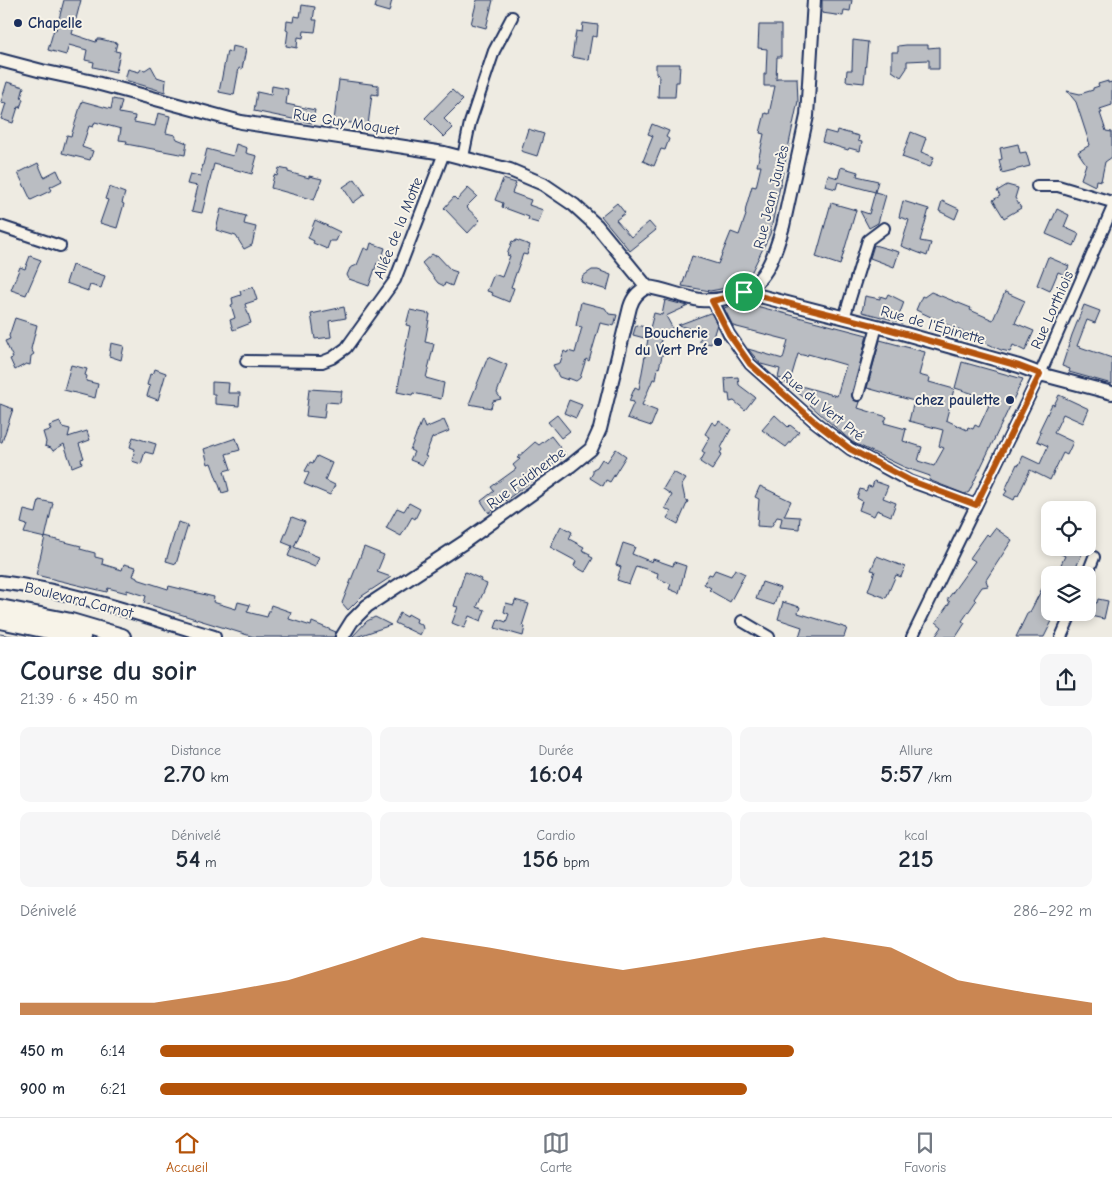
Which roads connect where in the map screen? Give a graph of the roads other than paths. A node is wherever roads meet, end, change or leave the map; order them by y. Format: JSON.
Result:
{"nodes":[{"id":1,"x":814,"y":0,"type":"edge"},
{"id":2,"x":512,"y":17,"type":"dead end"},
{"id":3,"x":0,"y":60,"type":"edge"},
{"id":4,"x":444,"y":154,"type":"junction"},
{"id":5,"x":463,"y":158,"type":"junction"},
{"id":6,"x":1037,"y":186,"type":"dead end"},
{"id":7,"x":1112,"y":202,"type":"edge"},
{"id":8,"x":1112,"y":210,"type":"edge"},
{"id":9,"x":0,"y":226,"type":"edge"},
{"id":10,"x":884,"y":228,"type":"dead end"},
{"id":11,"x":60,"y":246,"type":"dead end"},
{"id":12,"x":647,"y":287,"type":"junction"},
{"id":13,"x":744,"y":292,"type":"junction"},
{"id":14,"x":712,"y":301,"type":"junction"},
{"id":15,"x":844,"y":318,"type":"junction"},
{"id":16,"x":877,"y":326,"type":"junction"},
{"id":17,"x":246,"y":361,"type":"dead end"},
{"id":18,"x":1040,"y":374,"type":"junction"},
{"id":19,"x":1112,"y":393,"type":"edge"},
{"id":20,"x":858,"y":395,"type":"dead end"},
{"id":21,"x":976,"y":505,"type":"junction"},
{"id":22,"x":1094,"y":557,"type":"dead end"},
{"id":23,"x":1090,"y":566,"type":"edge"},
{"id":24,"x":0,"y":582,"type":"edge"},
{"id":25,"x":0,"y":608,"type":"edge"},
{"id":26,"x":0,"y":620,"type":"edge"},
{"id":27,"x":742,"y":621,"type":"dead end"},
{"id":28,"x":1068,"y":621,"type":"edge"},
{"id":29,"x":82,"y":637,"type":"edge"},
{"id":30,"x":122,"y":637,"type":"edge"},
{"id":31,"x":214,"y":637,"type":"edge"},
{"id":32,"x":342,"y":637,"type":"edge"},
{"id":33,"x":769,"y":637,"type":"edge"},
{"id":34,"x":912,"y":637,"type":"edge"},
{"id":35,"x":1061,"y":637,"type":"edge"}],
"edges":[{"from":1,"to":13,"type":"street","name":"Rue Jean Jaurès"},
{"from":2,"to":5,"type":"street"},
{"from":3,"to":4,"type":"street","name":"Rue Guy Moquet"},
{"from":4,"to":5,"type":"street","name":"Rue Guy Moquet"},
{"from":4,"to":17,"type":"street","name":"Allée de la Motte"},
{"from":5,"to":12,"type":"street","name":"Rue Guy Moquet"},
{"from":6,"to":7,"type":"street"},
{"from":8,"to":18,"type":"street","name":"Rue Lorthiois"},
{"from":9,"to":11,"type":"street"},
{"from":10,"to":15,"type":"street"},
{"from":12,"to":14,"type":"street","name":"Rue Jean Jaurès"},
{"from":12,"to":32,"type":"street","name":"Rue Faidherbe"},
{"from":13,"to":14,"type":"street","name":"Rue Jean Jaurès"},
{"from":13,"to":15,"type":"street","name":"Rue de l'Épinette"},
{"from":14,"to":21,"type":"street","name":"Rue du Vert Pré"},
{"from":15,"to":16,"type":"street","name":"Rue de l'Épinette"},
{"from":16,"to":18,"type":"street","name":"Rue de l'Épinette"},
{"from":16,"to":20,"type":"street"},
{"from":18,"to":19,"type":"street","name":"Rue de l'Épinette"},
{"from":18,"to":21,"type":"street","name":"Rue Lorthiois"},
{"from":21,"to":34,"type":"street","name":"Rue Lorthiois"},
{"from":22,"to":23,"type":"street"},
{"from":24,"to":31,"type":"street","name":"Boulevard Carnot"},
{"from":25,"to":30,"type":"main road","name":"Boulevard Carnot"},
{"from":26,"to":29,"type":"main road"},
{"from":27,"to":33,"type":"street"},
{"from":28,"to":35,"type":"street"}]}
